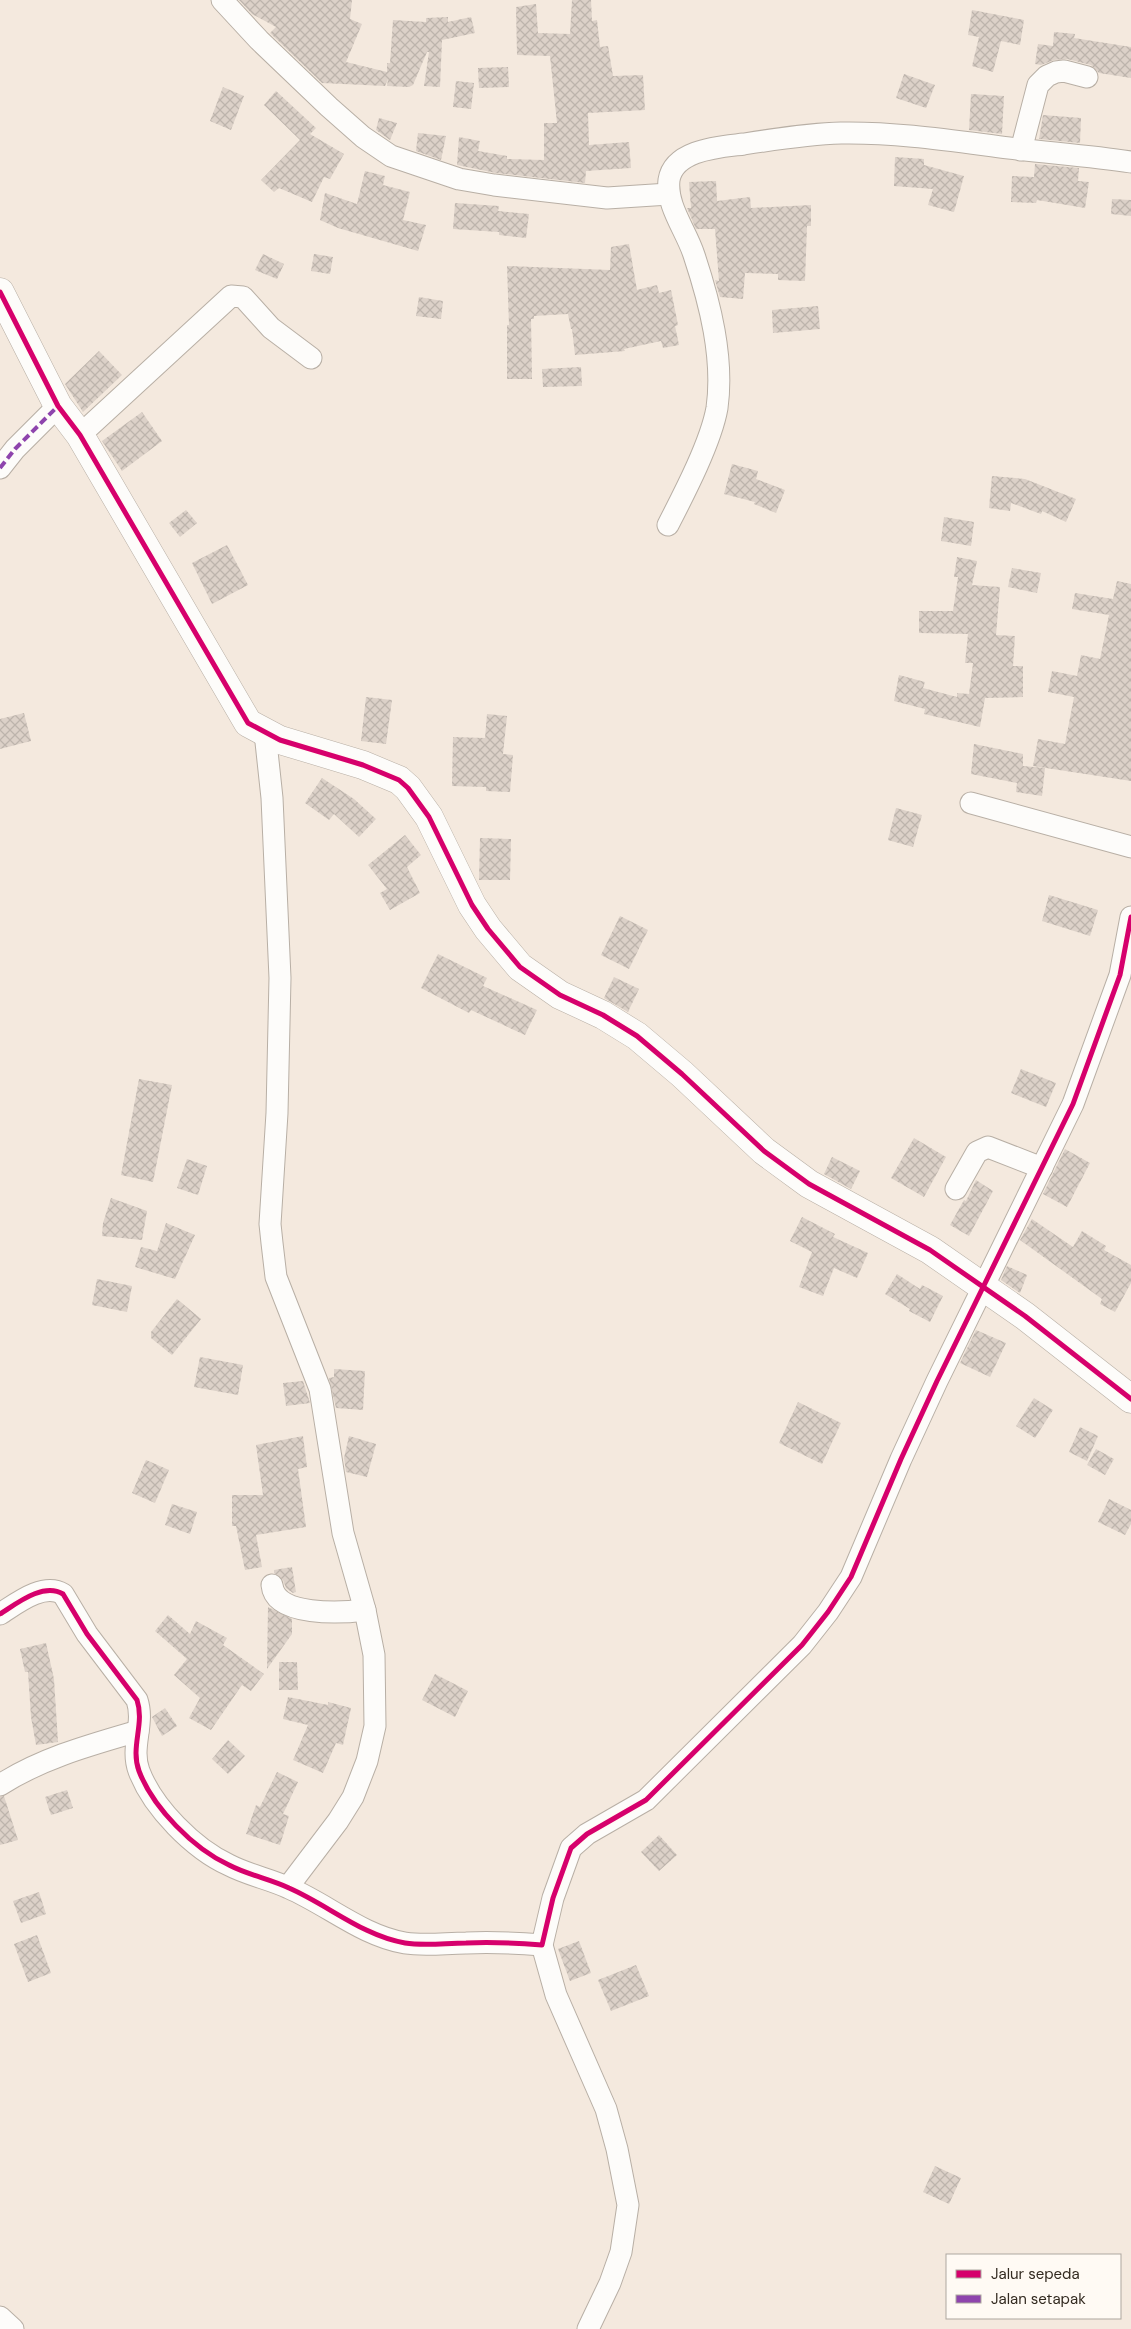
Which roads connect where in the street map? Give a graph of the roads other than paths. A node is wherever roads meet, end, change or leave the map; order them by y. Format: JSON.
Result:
{"nodes":[{"id":1,"x":222,"y":0,"type":"edge"},
{"id":2,"x":1087,"y":77,"type":"dead end"},
{"id":3,"x":1021,"y":150,"type":"junction"},
{"id":4,"x":1131,"y":162,"type":"edge"},
{"id":5,"x":668,"y":194,"type":"junction"},
{"id":6,"x":0,"y":292,"type":"edge"},
{"id":7,"x":310,"y":358,"type":"dead end"},
{"id":8,"x":58,"y":406,"type":"junction"},
{"id":9,"x":80,"y":435,"type":"junction"},
{"id":10,"x":0,"y":468,"type":"edge"},
{"id":11,"x":668,"y":525,"type":"dead end"},
{"id":12,"x":265,"y":733,"type":"junction"},
{"id":13,"x":971,"y":803,"type":"dead end"},
{"id":14,"x":1131,"y":847,"type":"edge"},
{"id":15,"x":1131,"y":916,"type":"edge"},
{"id":16,"x":1042,"y":1168,"type":"junction"},
{"id":17,"x":956,"y":1189,"type":"dead end"},
{"id":18,"x":984,"y":1286,"type":"junction"},
{"id":19,"x":1131,"y":1399,"type":"edge"},
{"id":20,"x":272,"y":1585,"type":"dead end"},
{"id":21,"x":365,"y":1610,"type":"junction"},
{"id":22,"x":0,"y":1614,"type":"edge"},
{"id":23,"x":138,"y":1731,"type":"junction"},
{"id":24,"x":0,"y":1785,"type":"edge"},
{"id":25,"x":288,"y":1887,"type":"junction"},
{"id":26,"x":542,"y":1945,"type":"junction"},
{"id":27,"x":0,"y":2317,"type":"edge"},
{"id":28,"x":13,"y":2329,"type":"edge"},
{"id":29,"x":588,"y":2329,"type":"edge"}],
"edges":[{"from":1,"to":5,"type":"street"},
{"from":2,"to":3,"type":"street"},
{"from":3,"to":4,"type":"street"},
{"from":3,"to":5,"type":"street"},
{"from":5,"to":11,"type":"street"},
{"from":6,"to":8,"type":"street"},
{"from":7,"to":9,"type":"street"},
{"from":8,"to":9,"type":"street"},
{"from":8,"to":10,"type":"street"},
{"from":9,"to":12,"type":"street"},
{"from":12,"to":18,"type":"street"},
{"from":12,"to":21,"type":"street"},
{"from":13,"to":14,"type":"street"},
{"from":15,"to":16,"type":"street"},
{"from":16,"to":17,"type":"street"},
{"from":16,"to":18,"type":"street"},
{"from":18,"to":19,"type":"street"},
{"from":18,"to":26,"type":"street"},
{"from":20,"to":21,"type":"street"},
{"from":21,"to":25,"type":"street"},
{"from":22,"to":23,"type":"street"},
{"from":23,"to":24,"type":"street"},
{"from":23,"to":25,"type":"street"},
{"from":25,"to":26,"type":"street"},
{"from":26,"to":29,"type":"street"},
{"from":27,"to":28,"type":"street"}]}
